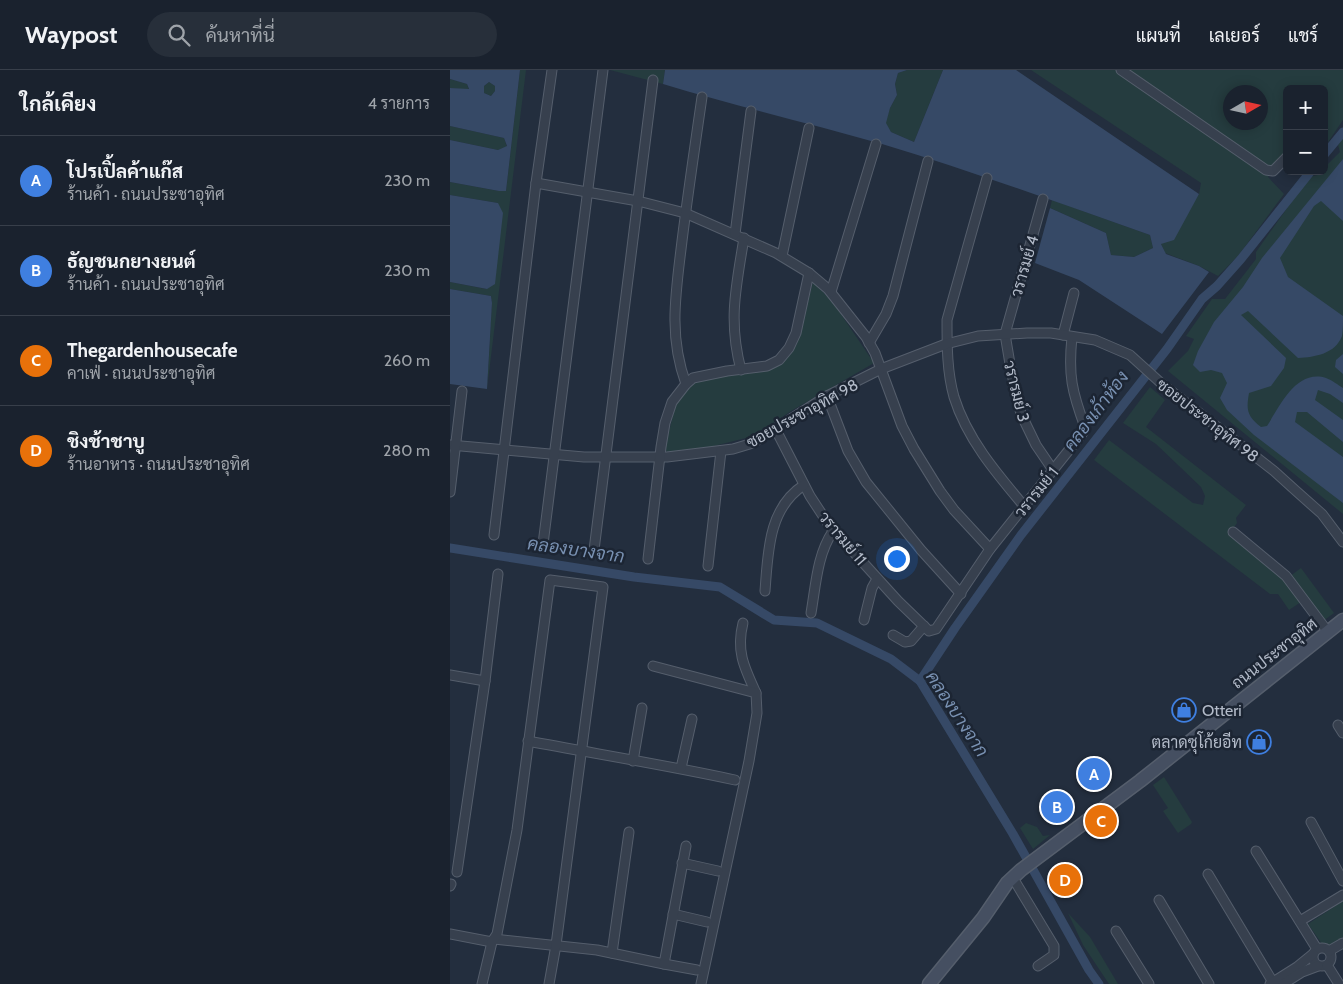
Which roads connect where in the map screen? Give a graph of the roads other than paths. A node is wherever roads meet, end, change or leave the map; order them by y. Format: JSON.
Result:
{"nodes":[{"id":1,"x":552,"y":70,"type":"edge"},
{"id":2,"x":603,"y":70,"type":"edge"},
{"id":3,"x":1121,"y":70,"type":"edge"},
{"id":4,"x":653,"y":80,"type":"dead end"},
{"id":5,"x":702,"y":97,"type":"dead end"},
{"id":6,"x":751,"y":110,"type":"dead end"},
{"id":7,"x":809,"y":128,"type":"dead end"},
{"id":8,"x":876,"y":144,"type":"dead end"},
{"id":9,"x":928,"y":161,"type":"dead end"},
{"id":10,"x":1283,"y":161,"type":"edge"},
{"id":11,"x":987,"y":178,"type":"dead end"},
{"id":12,"x":536,"y":183,"type":"junction"},
{"id":13,"x":587,"y":191,"type":"junction"},
{"id":14,"x":1043,"y":199,"type":"dead end"},
{"id":15,"x":638,"y":200,"type":"junction"},
{"id":16,"x":685,"y":213,"type":"junction"},
{"id":17,"x":739,"y":236,"type":"junction"},
{"id":18,"x":782,"y":256,"type":"junction"},
{"id":19,"x":809,"y":273,"type":"junction"},
{"id":20,"x":831,"y":292,"type":"junction"},
{"id":21,"x":1074,"y":293,"type":"dead end"},
{"id":22,"x":1006,"y":334,"type":"junction"},
{"id":23,"x":1068,"y":336,"type":"junction"},
{"id":24,"x":869,"y":343,"type":"junction"},
{"id":25,"x":946,"y":344,"type":"junction"},
{"id":26,"x":881,"y":369,"type":"junction"},
{"id":27,"x":741,"y":370,"type":"junction"},
{"id":28,"x":686,"y":384,"type":"junction"},
{"id":29,"x":462,"y":391,"type":"dead end"},
{"id":30,"x":827,"y":396,"type":"junction"},
{"id":31,"x":776,"y":430,"type":"junction"},
{"id":32,"x":453,"y":445,"type":"edge"},
{"id":33,"x":504,"y":451,"type":"junction"},
{"id":34,"x":721,"y":451,"type":"junction"},
{"id":35,"x":554,"y":455,"type":"junction"},
{"id":36,"x":660,"y":457,"type":"junction"},
{"id":37,"x":605,"y":458,"type":"junction"},
{"id":38,"x":1054,"y":470,"type":"junction"},
{"id":39,"x":804,"y":485,"type":"junction"},
{"id":40,"x":450,"y":492,"type":"edge"},
{"id":41,"x":1024,"y":506,"type":"junction"},
{"id":42,"x":833,"y":531,"type":"junction"},
{"id":43,"x":1234,"y":532,"type":"dead end"},
{"id":44,"x":494,"y":535,"type":"dead end"},
{"id":45,"x":1343,"y":542,"type":"edge"},
{"id":46,"x":544,"y":544,"type":"dead end"},
{"id":47,"x":990,"y":549,"type":"junction"},
{"id":48,"x":594,"y":550,"type":"dead end"},
{"id":49,"x":648,"y":559,"type":"dead end"},
{"id":50,"x":708,"y":566,"type":"dead end"},
{"id":51,"x":498,"y":574,"type":"dead end"},
{"id":52,"x":877,"y":578,"type":"junction"},
{"id":53,"x":765,"y":592,"type":"dead end"},
{"id":54,"x":961,"y":594,"type":"junction"},
{"id":55,"x":811,"y":613,"type":"dead end"},
{"id":56,"x":864,"y":620,"type":"dead end"},
{"id":57,"x":1343,"y":620,"type":"edge"},
{"id":58,"x":743,"y":623,"type":"dead end"},
{"id":59,"x":928,"y":629,"type":"junction"},
{"id":60,"x":1328,"y":632,"type":"junction"},
{"id":61,"x":893,"y":635,"type":"dead end"},
{"id":62,"x":653,"y":666,"type":"dead end"},
{"id":63,"x":450,"y":675,"type":"edge"},
{"id":64,"x":485,"y":681,"type":"junction"},
{"id":65,"x":756,"y":693,"type":"junction"},
{"id":66,"x":642,"y":708,"type":"dead end"},
{"id":67,"x":692,"y":718,"type":"dead end"},
{"id":68,"x":528,"y":741,"type":"junction"},
{"id":69,"x":581,"y":751,"type":"junction"},
{"id":70,"x":633,"y":761,"type":"junction"},
{"id":71,"x":681,"y":768,"type":"junction"},
{"id":72,"x":735,"y":780,"type":"dead end"},
{"id":73,"x":1311,"y":822,"type":"dead end"},
{"id":74,"x":629,"y":832,"type":"dead end"},
{"id":75,"x":686,"y":846,"type":"dead end"},
{"id":76,"x":1256,"y":851,"type":"dead end"},
{"id":77,"x":682,"y":863,"type":"junction"},
{"id":78,"x":718,"y":871,"type":"dead end"},
{"id":79,"x":457,"y":872,"type":"dead end"},
{"id":80,"x":1017,"y":874,"type":"junction"},
{"id":81,"x":1208,"y":874,"type":"dead end"},
{"id":82,"x":1343,"y":882,"type":"edge"},
{"id":83,"x":1343,"y":895,"type":"edge"},
{"id":84,"x":1159,"y":900,"type":"dead end"},
{"id":85,"x":673,"y":914,"type":"junction"},
{"id":86,"x":1300,"y":921,"type":"junction"},
{"id":87,"x":707,"y":922,"type":"dead end"},
{"id":88,"x":1116,"y":931,"type":"dead end"},
{"id":89,"x":450,"y":934,"type":"edge"},
{"id":90,"x":493,"y":941,"type":"junction"},
{"id":91,"x":1343,"y":943,"type":"edge"},
{"id":92,"x":556,"y":945,"type":"junction"},
{"id":93,"x":1329,"y":951,"type":"junction"},
{"id":94,"x":1315,"y":952,"type":"junction"},
{"id":95,"x":612,"y":953,"type":"junction"},
{"id":96,"x":664,"y":964,"type":"junction"},
{"id":97,"x":1323,"y":965,"type":"junction"},
{"id":98,"x":1038,"y":966,"type":"dead end"},
{"id":99,"x":697,"y":970,"type":"dead end"},
{"id":100,"x":1272,"y":983,"type":"edge"},
{"id":101,"x":482,"y":984,"type":"edge"},
{"id":102,"x":549,"y":984,"type":"edge"},
{"id":103,"x":701,"y":984,"type":"edge"},
{"id":104,"x":929,"y":984,"type":"edge"},
{"id":105,"x":1149,"y":984,"type":"edge"},
{"id":106,"x":1209,"y":984,"type":"edge"},
{"id":107,"x":1283,"y":984,"type":"edge"},
{"id":108,"x":1338,"y":984,"type":"edge"}],
"edges":[{"from":1,"to":12,"type":"street"},
{"from":2,"to":13,"type":"street"},
{"from":3,"to":10,"type":"street"},
{"from":4,"to":15,"type":"street"},
{"from":5,"to":16,"type":"street"},
{"from":6,"to":17,"type":"street"},
{"from":7,"to":18,"type":"street"},
{"from":8,"to":20,"type":"street"},
{"from":9,"to":24,"type":"street"},
{"from":11,"to":25,"type":"street"},
{"from":12,"to":13,"type":"street"},
{"from":12,"to":33,"type":"street"},
{"from":13,"to":15,"type":"street"},
{"from":13,"to":35,"type":"street"},
{"from":14,"to":22,"type":"street","name":"วรารมย์ 4"},
{"from":15,"to":16,"type":"street"},
{"from":15,"to":37,"type":"street"},
{"from":16,"to":17,"type":"street"},
{"from":16,"to":28,"type":"street"},
{"from":17,"to":18,"type":"street"},
{"from":17,"to":27,"type":"street"},
{"from":18,"to":19,"type":"street"},
{"from":19,"to":20,"type":"street"},
{"from":19,"to":27,"type":"street"},
{"from":20,"to":24,"type":"street"},
{"from":21,"to":23,"type":"street"},
{"from":22,"to":23,"type":"street","name":"ซอยประชาอุทิศ 98"},
{"from":22,"to":25,"type":"street","name":"ซอยประชาอุทิศ 98"},
{"from":22,"to":38,"type":"street","name":"วรารมย์ 3"},
{"from":23,"to":38,"type":"street","name":"วรารมย์ 1"},
{"from":23,"to":45,"type":"street","name":"ซอยประชาอุทิศ 98"},
{"from":24,"to":26,"type":"street"},
{"from":25,"to":26,"type":"street","name":"ซอยประชาอุทิศ 98"},
{"from":25,"to":41,"type":"street"},
{"from":26,"to":30,"type":"street","name":"ซอยประชาอุทิศ 98"},
{"from":26,"to":47,"type":"street"},
{"from":27,"to":28,"type":"street"},
{"from":28,"to":36,"type":"street"},
{"from":29,"to":32,"type":"street"},
{"from":30,"to":31,"type":"street","name":"ซอยประชาอุทิศ 98"},
{"from":30,"to":54,"type":"street"},
{"from":31,"to":34,"type":"street","name":"ซอยประชาอุทิศ 98"},
{"from":31,"to":39,"type":"street","name":"วรารมย์ 11"},
{"from":32,"to":33,"type":"street","name":"ซอยประชาอุทิศ 98"},
{"from":32,"to":40,"type":"street"},
{"from":33,"to":35,"type":"street","name":"ซอยประชาอุทิศ 98"},
{"from":33,"to":44,"type":"street"},
{"from":34,"to":36,"type":"street","name":"ซอยประชาอุทิศ 98"},
{"from":34,"to":50,"type":"street"},
{"from":35,"to":37,"type":"street","name":"ซอยประชาอุทิศ 98"},
{"from":35,"to":46,"type":"street"},
{"from":36,"to":37,"type":"street","name":"ซอยประชาอุทิศ 98"},
{"from":36,"to":49,"type":"street"},
{"from":37,"to":48,"type":"street"},
{"from":38,"to":41,"type":"street","name":"วรารมย์ 1"},
{"from":39,"to":42,"type":"street","name":"วรารมย์ 11"},
{"from":39,"to":53,"type":"street"},
{"from":41,"to":47,"type":"street","name":"วรารมย์ 1"},
{"from":42,"to":52,"type":"street","name":"วรารมย์ 11"},
{"from":42,"to":55,"type":"street"},
{"from":43,"to":60,"type":"street"},
{"from":47,"to":54,"type":"street","name":"วรารมย์ 1"},
{"from":51,"to":64,"type":"street"},
{"from":52,"to":56,"type":"street"},
{"from":52,"to":59,"type":"street","name":"วรารมย์ 11"},
{"from":54,"to":59,"type":"street","name":"วรารมย์ 1"},
{"from":57,"to":60,"type":"main road","name":"ถนนประชาอุทิศ"},
{"from":58,"to":65,"type":"street"},
{"from":59,"to":61,"type":"street","name":"วรารมย์ 1"},
{"from":60,"to":80,"type":"main road","name":"ถนนประชาอุทิศ"},
{"from":62,"to":65,"type":"street"},
{"from":63,"to":64,"type":"street"},
{"from":64,"to":79,"type":"street"},
{"from":65,"to":103,"type":"street"},
{"from":66,"to":70,"type":"street"},
{"from":67,"to":71,"type":"street"},
{"from":68,"to":69,"type":"street"},
{"from":68,"to":69,"type":"street"},
{"from":68,"to":90,"type":"street"},
{"from":69,"to":70,"type":"street"},
{"from":69,"to":92,"type":"street"},
{"from":70,"to":71,"type":"street"},
{"from":71,"to":72,"type":"street"},
{"from":73,"to":82,"type":"street"},
{"from":74,"to":95,"type":"street"},
{"from":75,"to":77,"type":"street"},
{"from":76,"to":86,"type":"street"},
{"from":77,"to":78,"type":"street"},
{"from":77,"to":85,"type":"street"},
{"from":80,"to":98,"type":"street"},
{"from":80,"to":104,"type":"main road","name":"ถนนประชาอุทิศ"},
{"from":81,"to":100,"type":"street"},
{"from":83,"to":86,"type":"street"},
{"from":84,"to":106,"type":"street"},
{"from":85,"to":87,"type":"street"},
{"from":85,"to":96,"type":"street"},
{"from":86,"to":94,"type":"street"},
{"from":88,"to":105,"type":"street"},
{"from":89,"to":90,"type":"street"},
{"from":90,"to":92,"type":"street"},
{"from":90,"to":101,"type":"street"},
{"from":91,"to":93,"type":"street"},
{"from":92,"to":95,"type":"street"},
{"from":92,"to":102,"type":"street"},
{"from":93,"to":94,"type":"street"},
{"from":93,"to":97,"type":"street"},
{"from":94,"to":97,"type":"street"},
{"from":94,"to":100,"type":"street"},
{"from":95,"to":96,"type":"street"},
{"from":96,"to":99,"type":"street"},
{"from":97,"to":107,"type":"street"},
{"from":97,"to":108,"type":"street"}]}
